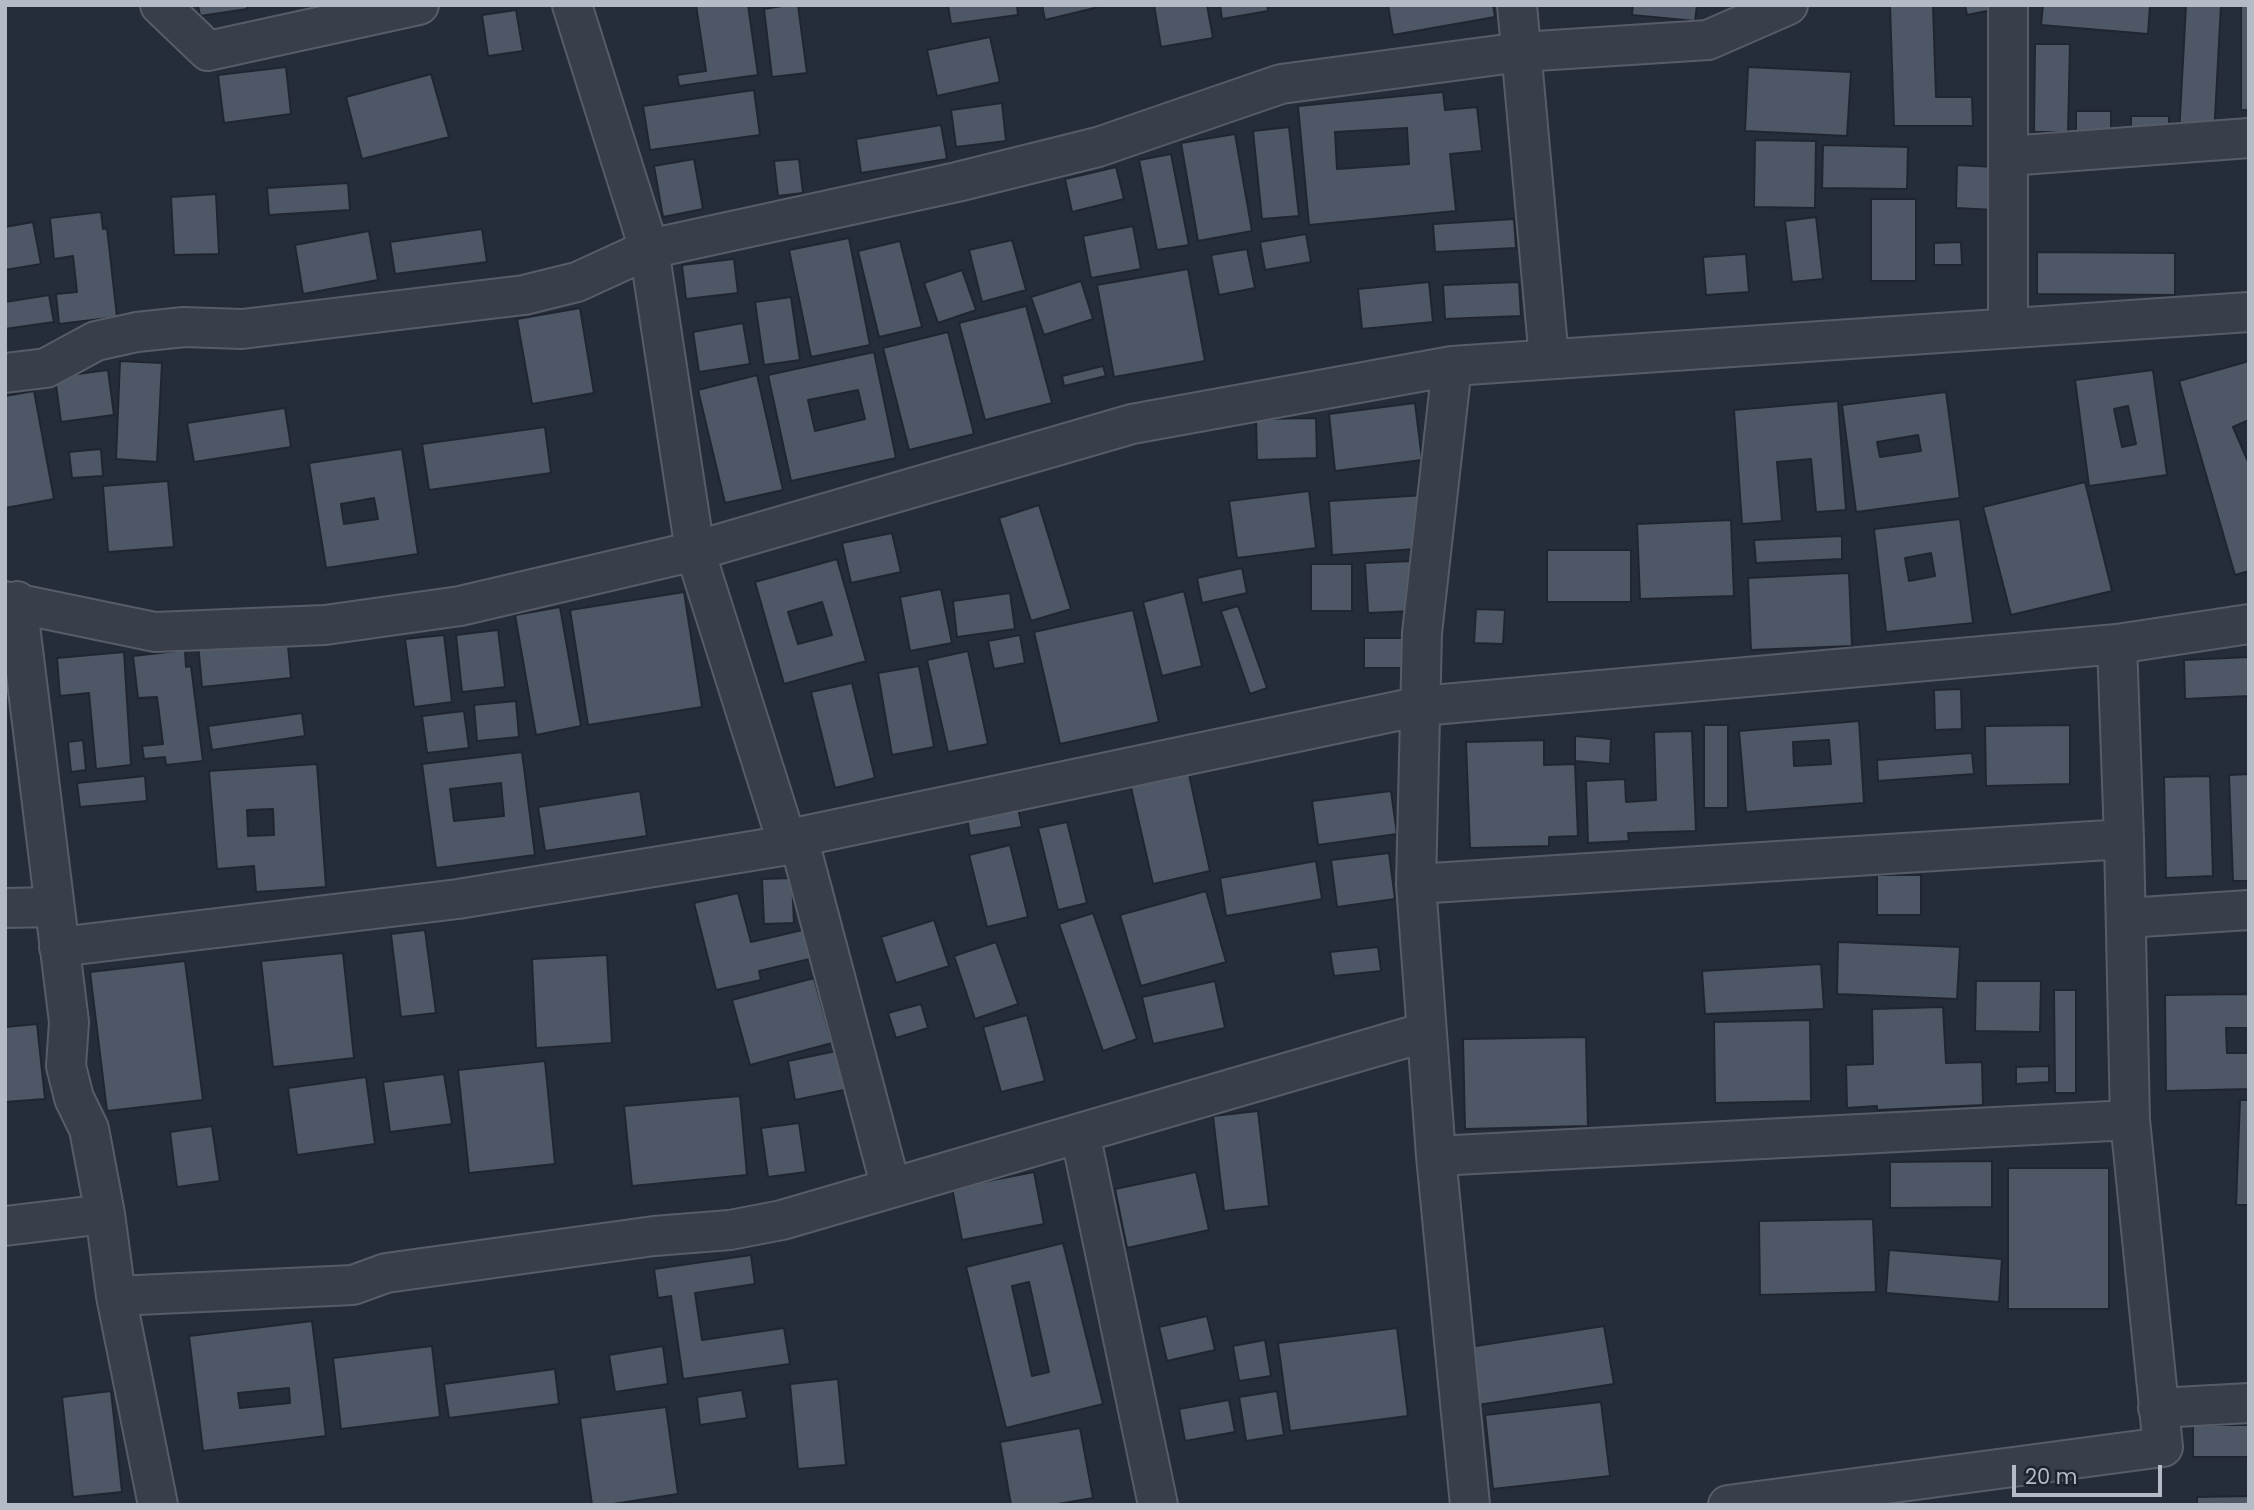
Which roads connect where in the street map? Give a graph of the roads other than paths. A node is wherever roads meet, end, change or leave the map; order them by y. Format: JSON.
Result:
{"nodes":[{"id":1,"x":160,"y":5,"type":"edge"},
{"id":2,"x":419,"y":5,"type":"edge"},
{"id":3,"x":572,"y":5,"type":"edge"},
{"id":4,"x":1517,"y":5,"type":"edge"},
{"id":5,"x":1788,"y":5,"type":"edge"},
{"id":6,"x":2008,"y":5,"type":"edge"},
{"id":7,"x":1521,"y":52,"type":"junction"},
{"id":8,"x":2249,"y":138,"type":"edge"},
{"id":9,"x":2008,"y":156,"type":"junction"},
{"id":10,"x":649,"y":249,"type":"junction"},
{"id":11,"x":2249,"y":312,"type":"edge"},
{"id":12,"x":2008,"y":328,"type":"junction"},
{"id":13,"x":1549,"y":359,"type":"junction"},
{"id":14,"x":1452,"y":366,"type":"junction"},
{"id":15,"x":5,"y":373,"type":"edge"},
{"id":16,"x":695,"y":551,"type":"junction"},
{"id":17,"x":11,"y":601,"type":"edge"},
{"id":18,"x":2249,"y":624,"type":"edge"},
{"id":19,"x":2117,"y":645,"type":"junction"},
{"id":20,"x":1421,"y":706,"type":"junction"},
{"id":21,"x":2124,"y":839,"type":"junction"},
{"id":22,"x":793,"y":841,"type":"junction"},
{"id":23,"x":1416,"y":884,"type":"junction"},
{"id":24,"x":54,"y":907,"type":"junction"},
{"id":25,"x":5,"y":908,"type":"edge"},
{"id":26,"x":2249,"y":910,"type":"edge"},
{"id":27,"x":2126,"y":918,"type":"junction"},
{"id":28,"x":59,"y":947,"type":"junction"},
{"id":29,"x":1426,"y":1032,"type":"junction"},
{"id":30,"x":2130,"y":1119,"type":"junction"},
{"id":31,"x":1080,"y":1133,"type":"junction"},
{"id":32,"x":1436,"y":1156,"type":"junction"},
{"id":33,"x":891,"y":1188,"type":"junction"},
{"id":34,"x":105,"y":1214,"type":"junction"},
{"id":35,"x":5,"y":1226,"type":"edge"},
{"id":36,"x":116,"y":1296,"type":"junction"},
{"id":37,"x":2249,"y":1403,"type":"edge"},
{"id":38,"x":2158,"y":1408,"type":"junction"},
{"id":39,"x":158,"y":1505,"type":"edge"},
{"id":40,"x":1158,"y":1505,"type":"edge"},
{"id":41,"x":1470,"y":1505,"type":"edge"},
{"id":42,"x":1728,"y":1505,"type":"edge"}],
"edges":[{"from":1,"to":2,"type":"street"},
{"from":3,"to":10,"type":"street"},
{"from":4,"to":7,"type":"street"},
{"from":5,"to":7,"type":"street"},
{"from":6,"to":9,"type":"street"},
{"from":7,"to":10,"type":"street"},
{"from":7,"to":13,"type":"street"},
{"from":8,"to":9,"type":"street"},
{"from":9,"to":12,"type":"street"},
{"from":10,"to":15,"type":"street"},
{"from":10,"to":16,"type":"street"},
{"from":11,"to":12,"type":"street"},
{"from":12,"to":13,"type":"street"},
{"from":13,"to":14,"type":"street"},
{"from":14,"to":16,"type":"street"},
{"from":14,"to":20,"type":"street"},
{"from":16,"to":17,"type":"street"},
{"from":16,"to":22,"type":"street"},
{"from":17,"to":24,"type":"street"},
{"from":18,"to":19,"type":"street"},
{"from":19,"to":20,"type":"street"},
{"from":19,"to":21,"type":"street"},
{"from":20,"to":22,"type":"street"},
{"from":20,"to":23,"type":"street"},
{"from":21,"to":23,"type":"street"},
{"from":21,"to":27,"type":"street"},
{"from":22,"to":28,"type":"street"},
{"from":22,"to":33,"type":"street"},
{"from":23,"to":29,"type":"street"},
{"from":24,"to":25,"type":"street"},
{"from":24,"to":28,"type":"street"},
{"from":26,"to":27,"type":"street"},
{"from":27,"to":30,"type":"street"},
{"from":28,"to":34,"type":"street"},
{"from":29,"to":31,"type":"street"},
{"from":29,"to":32,"type":"street"},
{"from":30,"to":32,"type":"street"},
{"from":30,"to":38,"type":"street"},
{"from":31,"to":33,"type":"street"},
{"from":31,"to":40,"type":"street"},
{"from":32,"to":41,"type":"street"},
{"from":33,"to":36,"type":"street"},
{"from":34,"to":35,"type":"street"},
{"from":34,"to":36,"type":"street"},
{"from":36,"to":39,"type":"street"},
{"from":37,"to":38,"type":"street"},
{"from":38,"to":42,"type":"street"}]}
